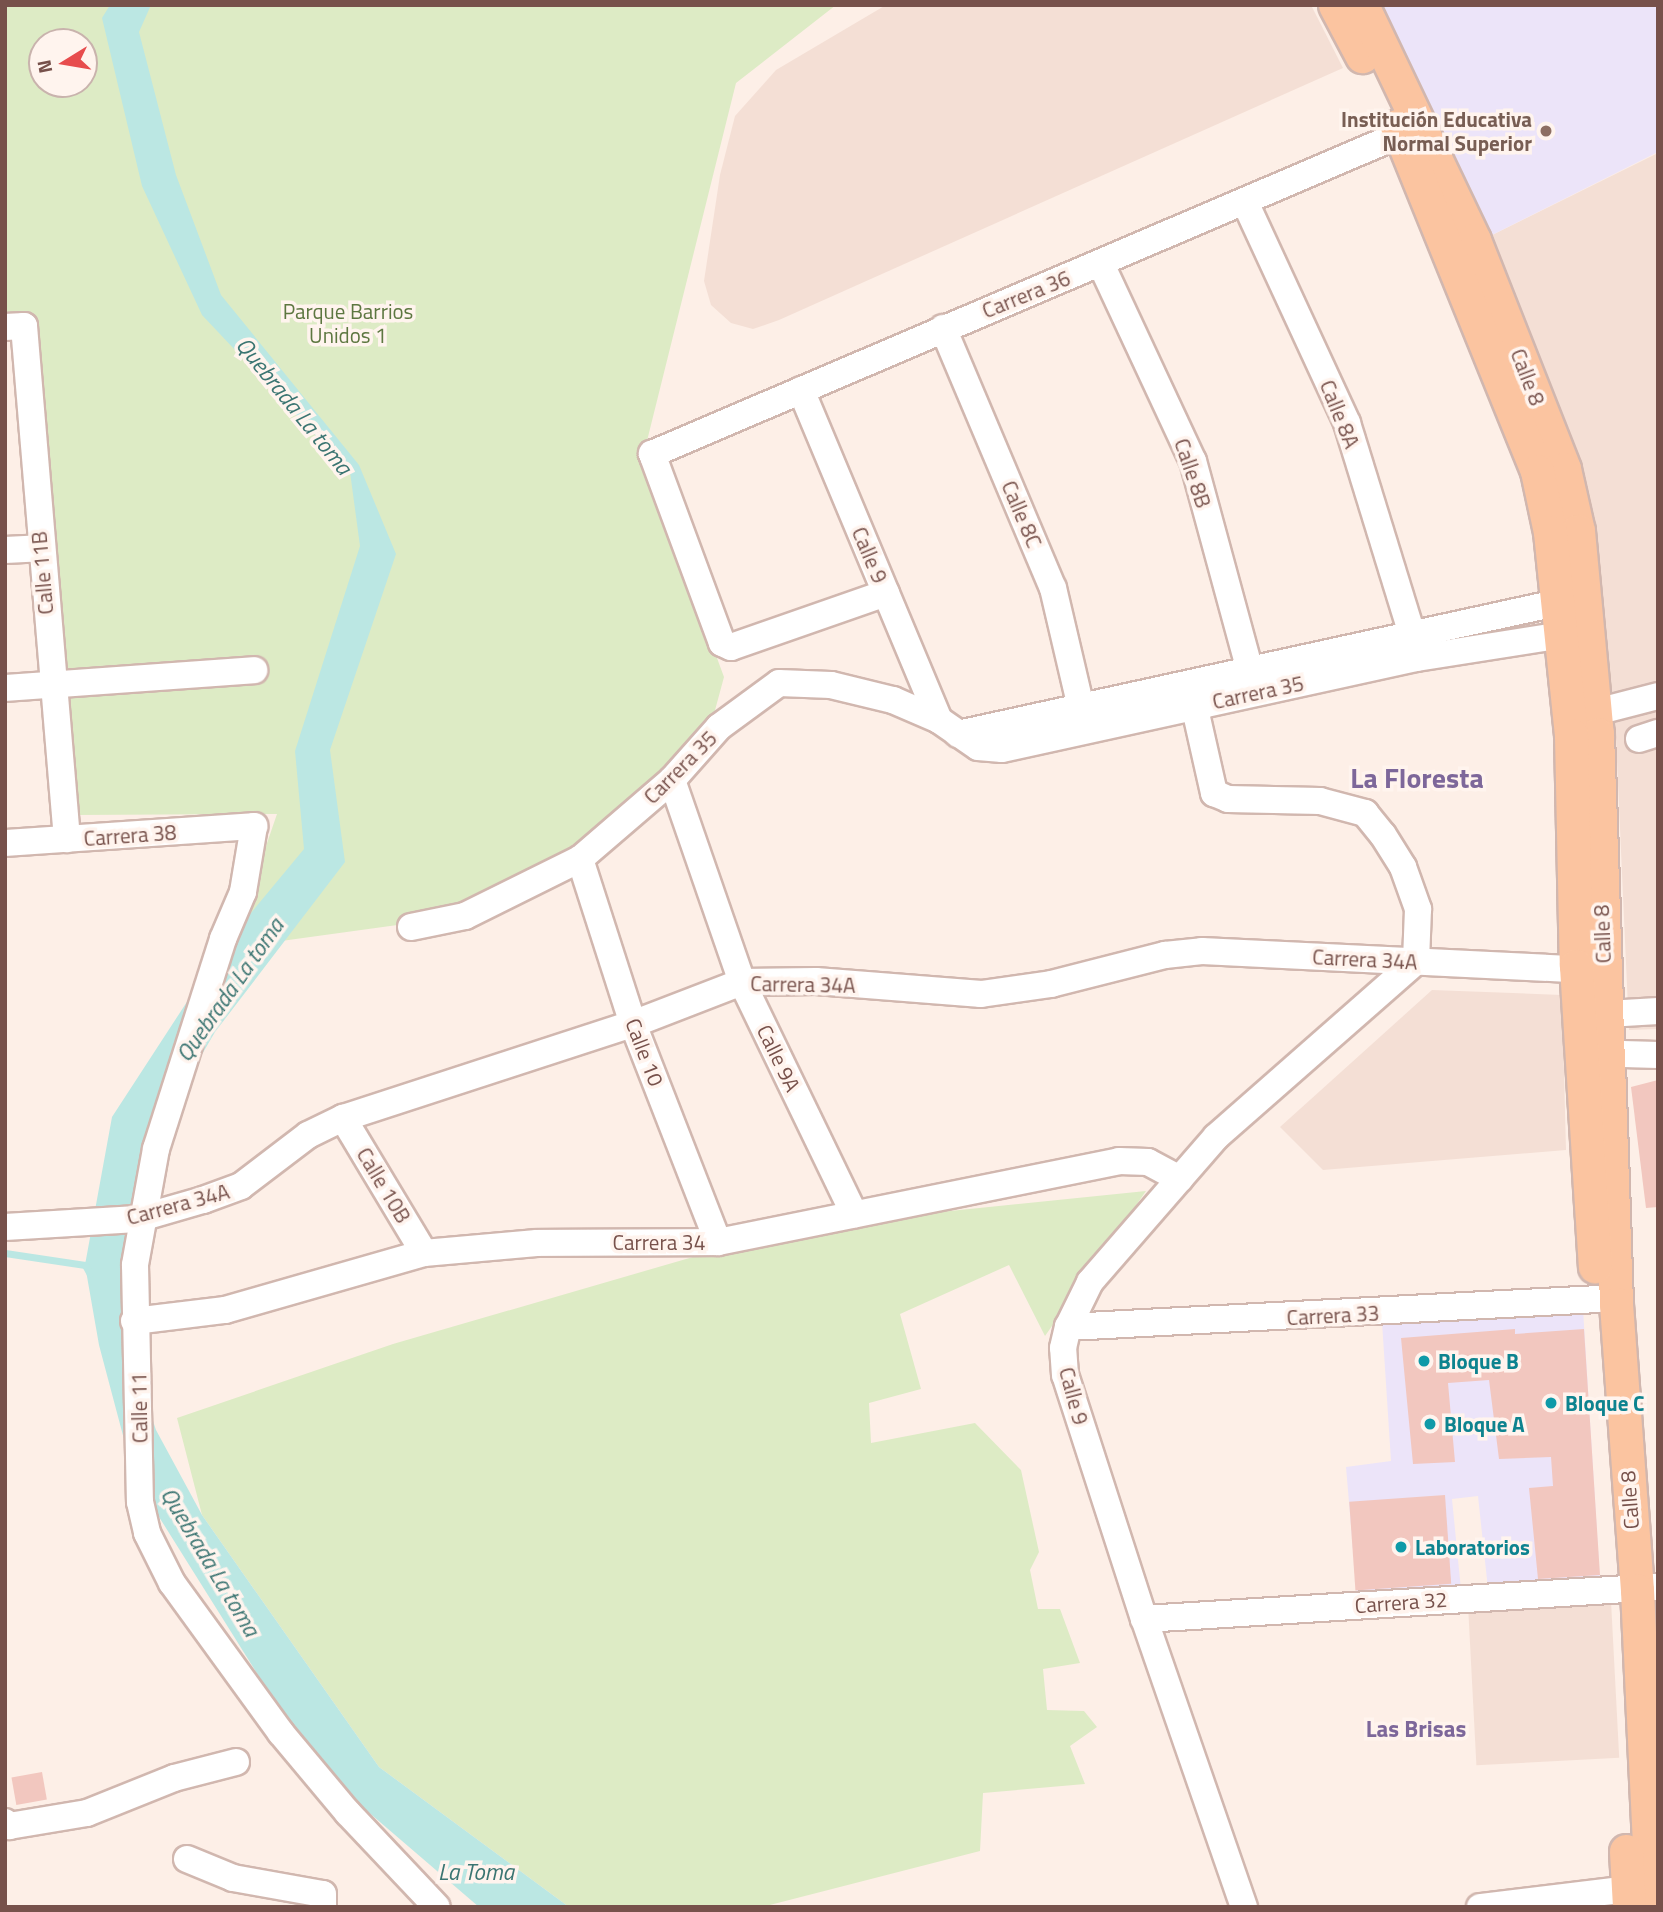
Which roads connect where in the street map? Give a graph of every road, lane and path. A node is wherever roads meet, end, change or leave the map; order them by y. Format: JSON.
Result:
{"nodes":[{"id":1,"x":1335,"y":5,"type":"edge"},
{"id":2,"x":1362,"y":5,"type":"edge"},
{"id":3,"x":1401,"y":134,"type":"junction"},
{"id":4,"x":1245,"y":202,"type":"junction"},
{"id":5,"x":1101,"y":264,"type":"junction"},
{"id":6,"x":5,"y":327,"type":"edge"},
{"id":7,"x":943,"y":328,"type":"junction"},
{"id":8,"x":801,"y":390,"type":"junction"},
{"id":9,"x":40,"y":548,"type":"junction"},
{"id":10,"x":5,"y":550,"type":"edge"},
{"id":11,"x":886,"y":593,"type":"junction"},
{"id":12,"x":1561,"y":602,"type":"junction"},
{"id":13,"x":1412,"y":635,"type":"junction"},
{"id":14,"x":1563,"y":635,"type":"junction"},
{"id":15,"x":254,"y":670,"type":"dead end"},
{"id":16,"x":1253,"y":682,"type":"junction"},
{"id":17,"x":53,"y":686,"type":"junction"},
{"id":18,"x":5,"y":688,"type":"edge"},
{"id":19,"x":1192,"y":694,"type":"junction"},
{"id":20,"x":1658,"y":696,"type":"edge"},
{"id":21,"x":1081,"y":707,"type":"junction"},
{"id":22,"x":1595,"y":712,"type":"junction"},
{"id":23,"x":948,"y":727,"type":"junction"},
{"id":24,"x":672,"y":780,"type":"junction"},
{"id":25,"x":254,"y":826,"type":"joint"},
{"id":26,"x":67,"y":839,"type":"junction"},
{"id":27,"x":5,"y":843,"type":"edge"},
{"id":28,"x":579,"y":859,"type":"junction"},
{"id":29,"x":411,"y":927,"type":"dead end"},
{"id":30,"x":1416,"y":961,"type":"junction"},
{"id":31,"x":1590,"y":969,"type":"junction"},
{"id":32,"x":742,"y":982,"type":"junction"},
{"id":33,"x":1658,"y":1010,"type":"edge"},
{"id":34,"x":1606,"y":1014,"type":"junction"},
{"id":35,"x":633,"y":1024,"type":"junction"},
{"id":36,"x":1594,"y":1054,"type":"junction"},
{"id":37,"x":1658,"y":1055,"type":"edge"},
{"id":38,"x":343,"y":1118,"type":"junction"},
{"id":39,"x":1180,"y":1179,"type":"junction"},
{"id":40,"x":854,"y":1214,"type":"junction"},
{"id":41,"x":141,"y":1218,"type":"junction"},
{"id":42,"x":5,"y":1227,"type":"edge"},
{"id":43,"x":718,"y":1242,"type":"junction"},
{"id":44,"x":424,"y":1253,"type":"junction"},
{"id":45,"x":1598,"y":1299,"type":"junction"},
{"id":46,"x":134,"y":1321,"type":"junction"},
{"id":47,"x":1068,"y":1327,"type":"junction"},
{"id":48,"x":1637,"y":1589,"type":"edge"},
{"id":49,"x":1144,"y":1619,"type":"junction"},
{"id":50,"x":236,"y":1762,"type":"dead end"},
{"id":51,"x":5,"y":1822,"type":"edge"},
{"id":52,"x":187,"y":1859,"type":"dead end"},
{"id":53,"x":1643,"y":1895,"type":"edge"},
{"id":54,"x":434,"y":1906,"type":"edge"},
{"id":55,"x":323,"y":1907,"type":"edge"},
{"id":56,"x":1244,"y":1907,"type":"edge"},
{"id":57,"x":1480,"y":1907,"type":"edge"}],
"edges":[{"from":1,"to":3,"type":"main road","name":"Calle 8"},
{"from":2,"to":22,"type":"main road","name":"Calle 8"},
{"from":3,"to":4,"type":"street","name":"Carrera 36"},
{"from":3,"to":12,"type":"main road","name":"Calle 8"},
{"from":4,"to":5,"type":"street","name":"Carrera 36"},
{"from":4,"to":13,"type":"street","name":"Calle 8A"},
{"from":5,"to":7,"type":"street","name":"Carrera 36"},
{"from":5,"to":16,"type":"street","name":"Calle 8B"},
{"from":6,"to":9,"type":"street","name":"Calle 11B"},
{"from":7,"to":8,"type":"street","name":"Carrera 36"},
{"from":7,"to":21,"type":"street","name":"Calle 8C"},
{"from":8,"to":11,"type":"street","name":"Calle 9"},
{"from":8,"to":11,"type":"street","name":"Carrera 36"},
{"from":9,"to":10,"type":"street"},
{"from":9,"to":17,"type":"street","name":"Calle 11B"},
{"from":11,"to":23,"type":"street","name":"Calle 9"},
{"from":12,"to":13,"type":"street","name":"Carrera 35"},
{"from":12,"to":14,"type":"main road","name":"Calle 8"},
{"from":13,"to":16,"type":"street","name":"Carrera 35"},
{"from":14,"to":16,"type":"street","name":"Carrera 35"},
{"from":14,"to":31,"type":"main road","name":"Calle 8"},
{"from":15,"to":17,"type":"street"},
{"from":16,"to":19,"type":"street","name":"Carrera 35"},
{"from":17,"to":18,"type":"street"},
{"from":17,"to":26,"type":"street","name":"Calle 11B"},
{"from":19,"to":21,"type":"street","name":"Carrera 35"},
{"from":19,"to":23,"type":"street","name":"Carrera 35"},
{"from":19,"to":30,"type":"street"},
{"from":20,"to":22,"type":"street"},
{"from":21,"to":23,"type":"street","name":"Carrera 35"},
{"from":22,"to":31,"type":"main road","name":"Calle 8"},
{"from":23,"to":24,"type":"street","name":"Carrera 35"},
{"from":24,"to":28,"type":"street","name":"Carrera 35"},
{"from":24,"to":32,"type":"street","name":"Calle 9A"},
{"from":25,"to":26,"type":"street","name":"Carrera 38"},
{"from":25,"to":41,"type":"street","name":"Calle 11"},
{"from":26,"to":27,"type":"street","name":"Carrera 38"},
{"from":28,"to":29,"type":"street","name":"Carrera 35"},
{"from":28,"to":35,"type":"street","name":"Calle 10"},
{"from":30,"to":31,"type":"street","name":"Carrera 34A"},
{"from":30,"to":32,"type":"street","name":"Carrera 34A"},
{"from":30,"to":39,"type":"street","name":"Calle 9"},
{"from":31,"to":34,"type":"main road","name":"Calle 8"},
{"from":31,"to":36,"type":"main road","name":"Calle 8"},
{"from":32,"to":35,"type":"street","name":"Carrera 34A"},
{"from":32,"to":40,"type":"street","name":"Calle 9A"},
{"from":33,"to":34,"type":"street"},
{"from":34,"to":36,"type":"main road","name":"Calle 8"},
{"from":35,"to":38,"type":"street","name":"Carrera 34A"},
{"from":35,"to":43,"type":"street","name":"Calle 10"},
{"from":36,"to":37,"type":"street"},
{"from":36,"to":45,"type":"main road","name":"Calle 8"},
{"from":36,"to":48,"type":"main road","name":"Calle 8"},
{"from":38,"to":41,"type":"street","name":"Carrera 34A"},
{"from":38,"to":44,"type":"street","name":"Calle 10B"},
{"from":39,"to":40,"type":"street","name":"Carrera 34"},
{"from":39,"to":47,"type":"street","name":"Calle 9"},
{"from":40,"to":43,"type":"street","name":"Carrera 34"},
{"from":41,"to":42,"type":"street","name":"Carrera 34A"},
{"from":41,"to":46,"type":"street","name":"Calle 11"},
{"from":43,"to":44,"type":"street","name":"Carrera 34"},
{"from":44,"to":46,"type":"street","name":"Carrera 34"},
{"from":45,"to":47,"type":"street","name":"Carrera 33"},
{"from":45,"to":48,"type":"main road","name":"Calle 8"},
{"from":46,"to":54,"type":"street","name":"Calle 11"},
{"from":47,"to":49,"type":"street","name":"Calle 9"},
{"from":48,"to":49,"type":"street","name":"Carrera 32"},
{"from":48,"to":53,"type":"main road","name":"Calle 8"},
{"from":49,"to":56,"type":"street","name":"Calle 9"},
{"from":50,"to":51,"type":"street"},
{"from":52,"to":55,"type":"street"},
{"from":53,"to":57,"type":"street"}]}
